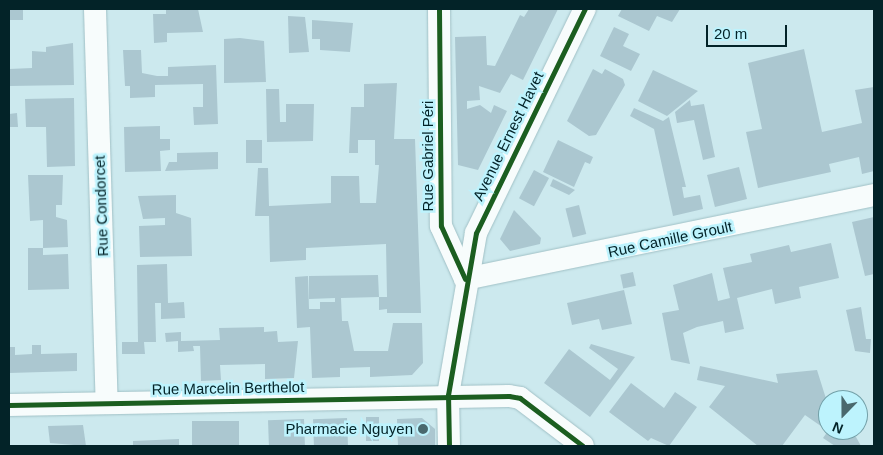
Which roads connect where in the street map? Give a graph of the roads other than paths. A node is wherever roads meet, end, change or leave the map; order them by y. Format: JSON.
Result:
{"nodes":[{"id":1,"x":95,"y":9,"type":"edge"},
{"id":2,"x":439,"y":9,"type":"edge"},
{"id":3,"x":584,"y":9,"type":"edge"},
{"id":4,"x":874,"y":195,"type":"edge"},
{"id":5,"x":465,"y":279,"type":"junction"},
{"id":6,"x":448,"y":395,"type":"junction"},
{"id":7,"x":107,"y":403,"type":"junction"},
{"id":8,"x":9,"y":405,"type":"edge"},
{"id":9,"x":449,"y":446,"type":"edge"},
{"id":10,"x":583,"y":446,"type":"edge"}],
"edges":[{"from":1,"to":7,"type":"street","name":"Rue Condorcet"},
{"from":2,"to":5,"type":"street","name":"Rue Gabriel Péri"},
{"from":3,"to":5,"type":"street","name":"Avenue Ernest Havet"},
{"from":4,"to":5,"type":"street","name":"Rue Camille Groult"},
{"from":5,"to":6,"type":"street"},
{"from":6,"to":7,"type":"street","name":"Rue Marcelin Berthelot"},
{"from":6,"to":9,"type":"street"},
{"from":6,"to":10,"type":"street","name":"Rue Marcelin Berthelot"},
{"from":7,"to":8,"type":"street","name":"Rue Marcelin Berthelot"}]}
